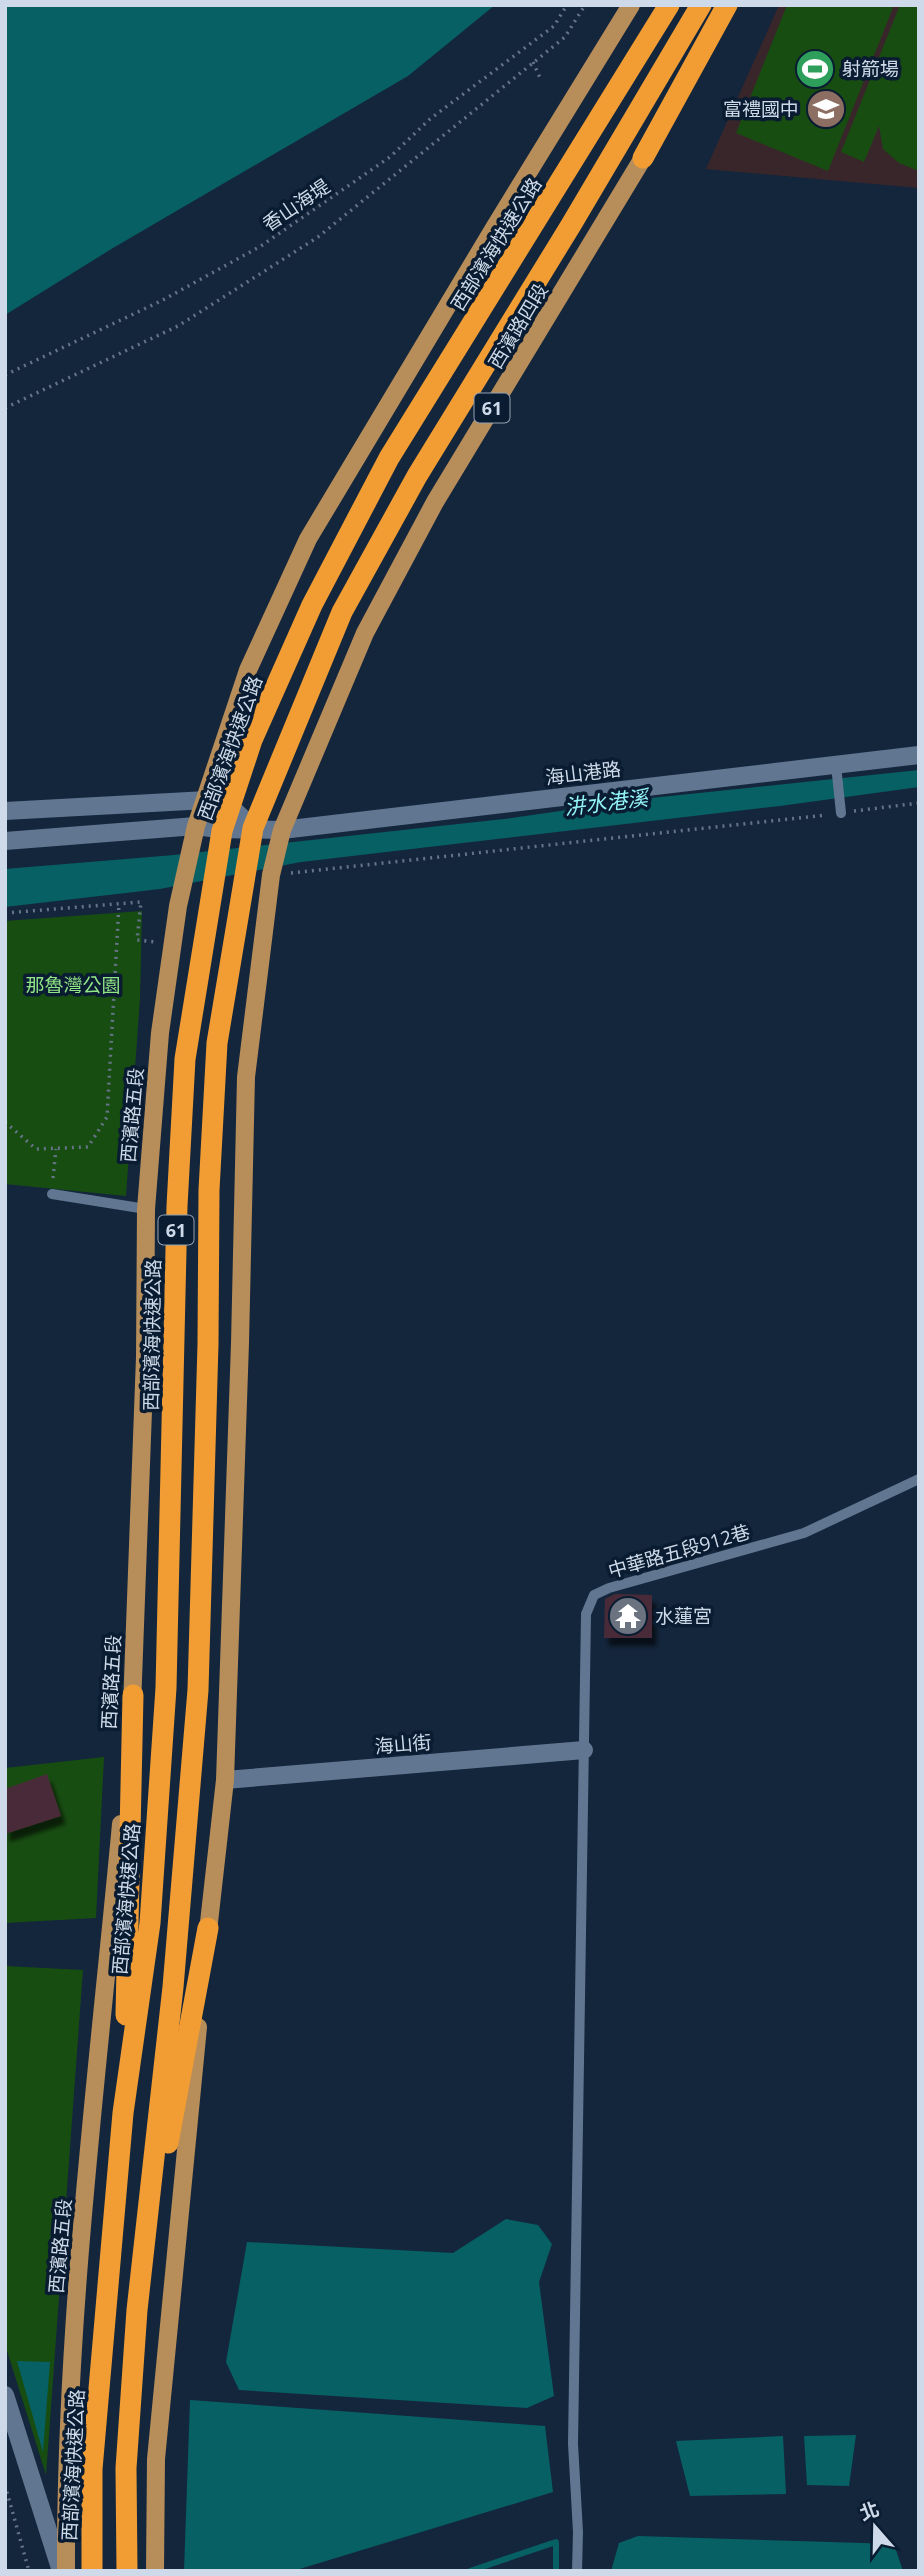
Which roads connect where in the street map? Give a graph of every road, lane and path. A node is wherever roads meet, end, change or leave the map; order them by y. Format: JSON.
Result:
{"nodes":[{"id":1,"x":567,"y":5,"type":"edge"},
{"id":2,"x":584,"y":5,"type":"edge"},
{"id":3,"x":631,"y":5,"type":"edge"},
{"id":4,"x":669,"y":5,"type":"edge"},
{"id":5,"x":701,"y":5,"type":"edge"},
{"id":6,"x":727,"y":5,"type":"edge"},
{"id":7,"x":738,"y":5,"type":"edge"},
{"id":8,"x":533,"y":62,"type":"junction"},
{"id":9,"x":540,"y":78,"type":"dead end"},
{"id":10,"x":643,"y":158,"type":"junction"},
{"id":11,"x":5,"y":375,"type":"edge"},
{"id":12,"x":5,"y":408,"type":"edge"},
{"id":13,"x":919,"y":755,"type":"edge"},
{"id":14,"x":836,"y":765,"type":"junction"},
{"id":15,"x":207,"y":800,"type":"junction"},
{"id":16,"x":919,"y":803,"type":"edge"},
{"id":17,"x":230,"y":806,"type":"junction"},
{"id":18,"x":5,"y":810,"type":"edge"},
{"id":19,"x":841,"y":813,"type":"junction"},
{"id":20,"x":196,"y":827,"type":"junction"},
{"id":21,"x":253,"y":828,"type":"junction"},
{"id":22,"x":282,"y":830,"type":"junction"},
{"id":23,"x":222,"y":831,"type":"junction"},
{"id":24,"x":5,"y":841,"type":"edge"},
{"id":25,"x":271,"y":875,"type":"junction"},
{"id":26,"x":119,"y":904,"type":"junction"},
{"id":27,"x":5,"y":913,"type":"edge"},
{"id":28,"x":158,"y":929,"type":"dead end"},
{"id":29,"x":5,"y":1122,"type":"edge"},
{"id":30,"x":56,"y":1149,"type":"junction"},
{"id":31,"x":52,"y":1194,"type":"joint"},
{"id":32,"x":146,"y":1209,"type":"junction"},
{"id":33,"x":919,"y":1479,"type":"edge"},
{"id":34,"x":134,"y":1695,"type":"junction"},
{"id":35,"x":584,"y":1750,"type":"junction"},
{"id":36,"x":225,"y":1780,"type":"junction"},
{"id":37,"x":208,"y":1928,"type":"junction"},
{"id":38,"x":123,"y":2113,"type":"junction"},
{"id":39,"x":137,"y":2310,"type":"junction"},
{"id":40,"x":5,"y":2395,"type":"edge"},
{"id":41,"x":5,"y":2485,"type":"edge"},
{"id":42,"x":31,"y":2570,"type":"edge"},
{"id":43,"x":61,"y":2571,"type":"edge"},
{"id":44,"x":66,"y":2571,"type":"edge"},
{"id":45,"x":92,"y":2571,"type":"edge"},
{"id":46,"x":127,"y":2571,"type":"edge"},
{"id":47,"x":155,"y":2571,"type":"edge"},
{"id":48,"x":577,"y":2571,"type":"edge"}],
"edges":[{"from":1,"to":11,"type":"path","name":"香山海堤"},
{"from":2,"to":8,"type":"path"},
{"from":3,"to":15,"type":"main road","number":"61"},
{"from":4,"to":17,"type":"highway","name":"西部濱海快速公路","number":"61"},
{"from":5,"to":21,"type":"highway","number":"61"},
{"from":6,"to":10,"type":"highway"},
{"from":7,"to":10,"type":"main road","name":"西濱路四段","number":"61"},
{"from":8,"to":9,"type":"path"},
{"from":8,"to":12,"type":"path"},
{"from":10,"to":22,"type":"main road","name":"西濱路四段","number":"61"},
{"from":13,"to":14,"type":"street","name":"海山港路"},
{"from":14,"to":19,"type":"lane"},
{"from":14,"to":22,"type":"street","name":"海山港路"},
{"from":15,"to":17,"type":"street"},
{"from":15,"to":18,"type":"street"},
{"from":15,"to":20,"type":"main road","name":"西濱路五段","number":"61"},
{"from":16,"to":19,"type":"path"},
{"from":17,"to":21,"type":"street"},
{"from":17,"to":23,"type":"highway","name":"西部濱海快速公路","number":"61"},
{"from":19,"to":25,"type":"path"},
{"from":20,"to":23,"type":"street","name":"海山港路"},
{"from":20,"to":24,"type":"street","name":"海山港路"},
{"from":20,"to":32,"type":"main road","name":"西濱路五段","number":"61"},
{"from":21,"to":22,"type":"street","name":"海山港路"},
{"from":21,"to":23,"type":"street","name":"海山港路"},
{"from":21,"to":39,"type":"highway","number":"61"},
{"from":22,"to":25,"type":"main road","number":"61"},
{"from":23,"to":38,"type":"highway","name":"西部濱海快速公路","number":"61"},
{"from":25,"to":36,"type":"main road","number":"61"},
{"from":26,"to":27,"type":"path"},
{"from":26,"to":28,"type":"path"},
{"from":26,"to":30,"type":"path"},
{"from":29,"to":30,"type":"path"},
{"from":30,"to":31,"type":"path"},
{"from":31,"to":32,"type":"lane"},
{"from":32,"to":34,"type":"main road","name":"西濱路五段","number":"61"},
{"from":33,"to":35,"type":"lane","name":"中華路五段912巷"},
{"from":34,"to":38,"type":"highway"},
{"from":34,"to":44,"type":"main road","name":"西濱路五段","number":"61"},
{"from":35,"to":36,"type":"street","name":"海山街"},
{"from":35,"to":48,"type":"lane"},
{"from":36,"to":37,"type":"main road","number":"61"},
{"from":37,"to":39,"type":"highway"},
{"from":37,"to":47,"type":"main road","number":"61"},
{"from":38,"to":45,"type":"highway","name":"西部濱海快速公路","number":"61"},
{"from":39,"to":46,"type":"highway","number":"61"},
{"from":40,"to":43,"type":"street"},
{"from":41,"to":42,"type":"path"}]}
